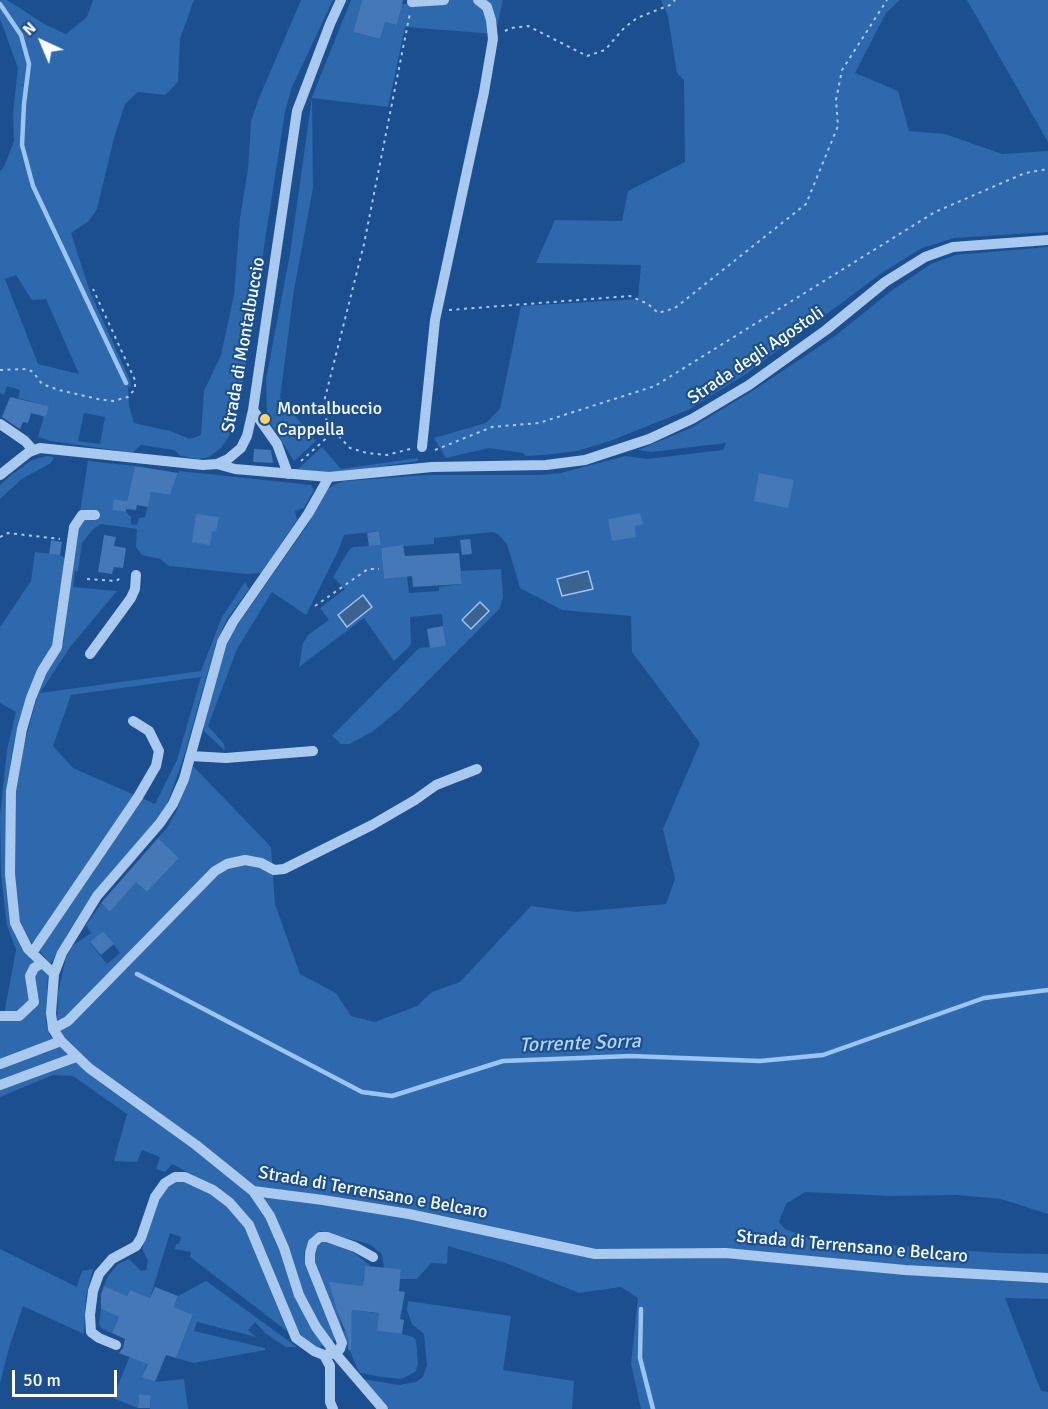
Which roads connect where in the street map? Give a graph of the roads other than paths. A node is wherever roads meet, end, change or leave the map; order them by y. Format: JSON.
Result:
{"nodes":[{"id":1,"x":341,"y":0,"type":"edge"},
{"id":2,"x":444,"y":0,"type":"edge"},
{"id":3,"x":478,"y":0,"type":"edge"},
{"id":4,"x":412,"y":2,"type":"road end"},
{"id":5,"x":1048,"y":240,"type":"edge"},
{"id":6,"x":253,"y":410,"type":"junction"},
{"id":7,"x":0,"y":424,"type":"edge"},
{"id":8,"x":422,"y":447,"type":"road end"},
{"id":9,"x":33,"y":450,"type":"junction"},
{"id":10,"x":217,"y":464,"type":"junction"},
{"id":11,"x":292,"y":470,"type":"junction"},
{"id":12,"x":0,"y":475,"type":"edge"},
{"id":13,"x":329,"y":477,"type":"junction"},
{"id":14,"x":95,"y":515,"type":"dead end"},
{"id":15,"x":132,"y":575,"type":"road end"},
{"id":16,"x":90,"y":654,"type":"dead end"},
{"id":17,"x":133,"y":721,"type":"dead end"},
{"id":18,"x":313,"y":751,"type":"dead end"},
{"id":19,"x":190,"y":756,"type":"junction"},
{"id":20,"x":477,"y":769,"type":"dead end"},
{"id":21,"x":32,"y":953,"type":"junction"},
{"id":22,"x":42,"y":963,"type":"junction"},
{"id":23,"x":54,"y":974,"type":"junction"},
{"id":24,"x":0,"y":1016,"type":"edge"},
{"id":25,"x":53,"y":1029,"type":"junction"},
{"id":26,"x":61,"y":1041,"type":"junction"},
{"id":27,"x":76,"y":1057,"type":"junction"},
{"id":28,"x":0,"y":1064,"type":"edge"},
{"id":29,"x":0,"y":1085,"type":"edge"},
{"id":30,"x":253,"y":1191,"type":"junction"},
{"id":31,"x":373,"y":1257,"type":"dead end"},
{"id":32,"x":1048,"y":1278,"type":"edge"},
{"id":33,"x":116,"y":1346,"type":"dead end"},
{"id":34,"x":329,"y":1354,"type":"junction"},
{"id":35,"x":333,"y":1409,"type":"edge"},
{"id":36,"x":383,"y":1409,"type":"edge"}],
"edges":[{"from":1,"to":6,"type":"street","name":"Strada di Montalbuccio"},
{"from":2,"to":4,"type":"street"},
{"from":3,"to":8,"type":"street"},
{"from":5,"to":13,"type":"street","name":"Strada degli Agostoli"},
{"from":6,"to":10,"type":"street","name":"Strada di Montalbuccio"},
{"from":6,"to":11,"type":"street"},
{"from":7,"to":9,"type":"street"},
{"from":9,"to":10,"type":"street"},
{"from":9,"to":12,"type":"street"},
{"from":10,"to":11,"type":"street","name":"Strada degli Agostoli"},
{"from":11,"to":13,"type":"street","name":"Strada degli Agostoli"},
{"from":13,"to":19,"type":"street"},
{"from":14,"to":21,"type":"street"},
{"from":15,"to":16,"type":"street"},
{"from":17,"to":21,"type":"street"},
{"from":18,"to":19,"type":"street"},
{"from":19,"to":23,"type":"street"},
{"from":20,"to":25,"type":"street"},
{"from":21,"to":22,"type":"street"},
{"from":22,"to":23,"type":"street"},
{"from":22,"to":24,"type":"street"},
{"from":23,"to":25,"type":"street"},
{"from":25,"to":26,"type":"street","name":"Strada di Terrensano e Belcaro"},
{"from":26,"to":27,"type":"street","name":"Strada di Terrensano e Belcaro"},
{"from":26,"to":28,"type":"street"},
{"from":27,"to":29,"type":"street"},
{"from":27,"to":30,"type":"street","name":"Strada di Terrensano e Belcaro"},
{"from":30,"to":32,"type":"street","name":"Strada di Terrensano e Belcaro"},
{"from":30,"to":34,"type":"street"},
{"from":31,"to":34,"type":"street"},
{"from":33,"to":34,"type":"street"},
{"from":34,"to":35,"type":"street"},
{"from":34,"to":36,"type":"street"}]}
